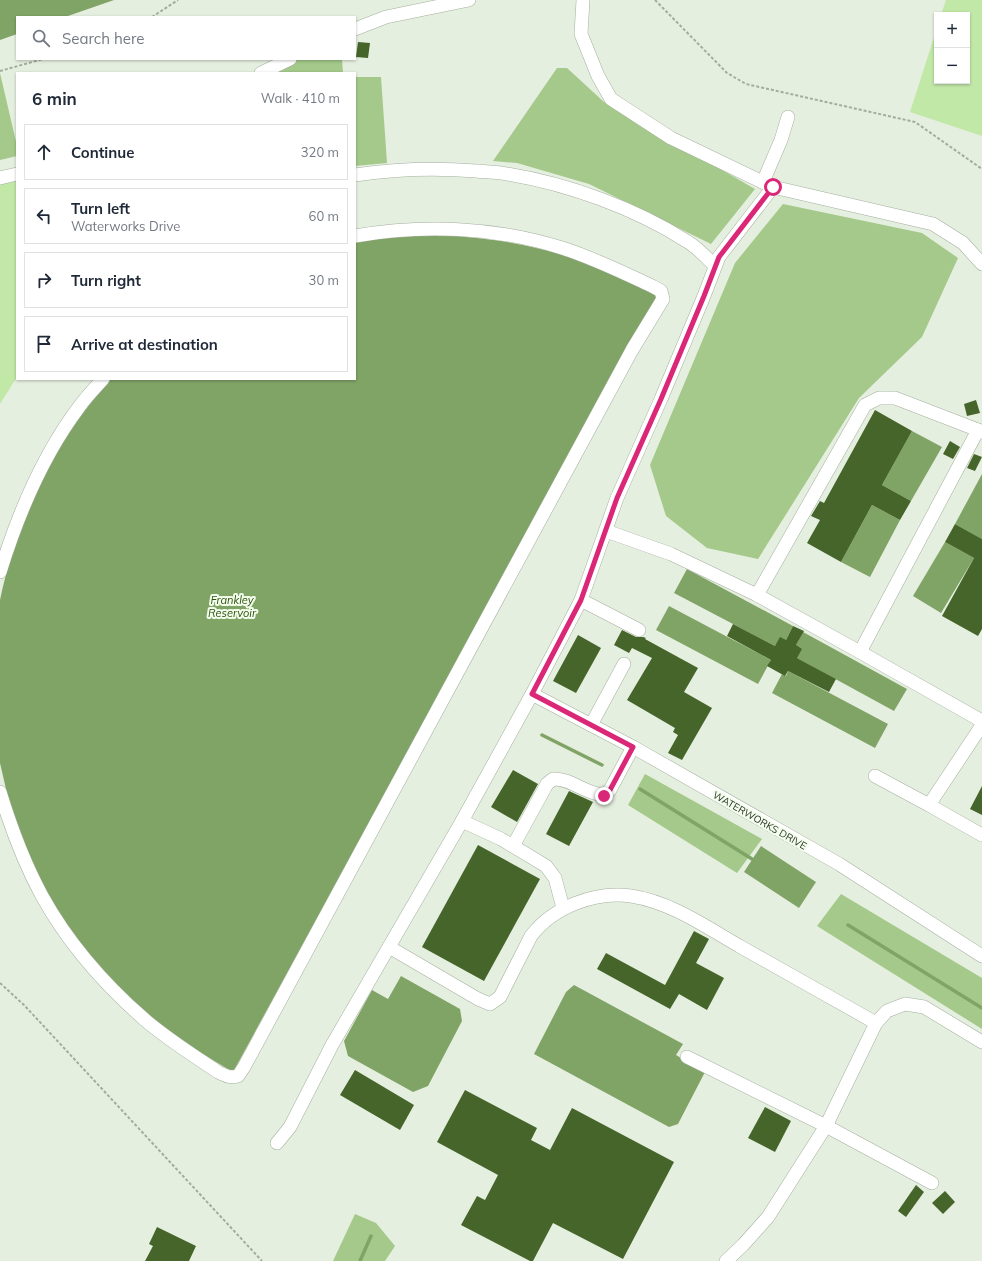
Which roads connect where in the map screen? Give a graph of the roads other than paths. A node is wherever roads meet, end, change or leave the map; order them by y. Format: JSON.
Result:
{"nodes":[{"id":1,"x":469,"y":0,"type":"edge"},
{"id":2,"x":583,"y":0,"type":"edge"},
{"id":3,"x":356,"y":29,"type":"edge"},
{"id":4,"x":288,"y":60,"type":"edge"},
{"id":5,"x":263,"y":72,"type":"edge"},
{"id":6,"x":788,"y":117,"type":"dead end"},
{"id":7,"x":16,"y":174,"type":"edge"},
{"id":8,"x":356,"y":175,"type":"edge"},
{"id":9,"x":0,"y":178,"type":"edge"},
{"id":10,"x":768,"y":185,"type":"junction"},
{"id":11,"x":356,"y":236,"type":"edge"},
{"id":12,"x":982,"y":264,"type":"edge"},
{"id":13,"x":715,"y":266,"type":"junction"},
{"id":14,"x":102,"y":380,"type":"edge"},
{"id":15,"x":980,"y":431,"type":"edge"},
{"id":16,"x":606,"y":531,"type":"junction"},
{"id":17,"x":0,"y":572,"type":"edge"},
{"id":18,"x":757,"y":595,"type":"junction"},
{"id":19,"x":581,"y":600,"type":"junction"},
{"id":20,"x":639,"y":630,"type":"dead end"},
{"id":21,"x":860,"y":652,"type":"junction"},
{"id":22,"x":624,"y":664,"type":"dead end"},
{"id":23,"x":532,"y":694,"type":"junction"},
{"id":24,"x":982,"y":721,"type":"edge"},
{"id":25,"x":591,"y":725,"type":"junction"},
{"id":26,"x":982,"y":725,"type":"edge"},
{"id":27,"x":633,"y":747,"type":"junction"},
{"id":28,"x":875,"y":776,"type":"dead end"},
{"id":29,"x":0,"y":792,"type":"edge"},
{"id":30,"x":929,"y":805,"type":"junction"},
{"id":31,"x":462,"y":821,"type":"junction"},
{"id":32,"x":982,"y":835,"type":"edge"},
{"id":33,"x":513,"y":846,"type":"junction"},
{"id":34,"x":563,"y":908,"type":"junction"},
{"id":35,"x":389,"y":947,"type":"junction"},
{"id":36,"x":982,"y":956,"type":"edge"},
{"id":37,"x":876,"y":1023,"type":"junction"},
{"id":38,"x":982,"y":1042,"type":"edge"},
{"id":39,"x":687,"y":1057,"type":"dead end"},
{"id":40,"x":826,"y":1126,"type":"junction"},
{"id":41,"x":277,"y":1143,"type":"dead end"},
{"id":42,"x":932,"y":1183,"type":"dead end"},
{"id":43,"x":726,"y":1261,"type":"edge"}],
"edges":[{"from":1,"to":3,"type":"street"},
{"from":2,"to":10,"type":"street"},
{"from":4,"to":5,"type":"street"},
{"from":6,"to":10,"type":"street"},
{"from":7,"to":9,"type":"street"},
{"from":8,"to":13,"type":"street"},
{"from":10,"to":12,"type":"street"},
{"from":10,"to":13,"type":"street"},
{"from":11,"to":29,"type":"street"},
{"from":13,"to":16,"type":"street"},
{"from":14,"to":17,"type":"street"},
{"from":15,"to":18,"type":"street"},
{"from":15,"to":21,"type":"street"},
{"from":16,"to":18,"type":"street"},
{"from":16,"to":19,"type":"street"},
{"from":18,"to":21,"type":"street"},
{"from":19,"to":20,"type":"street"},
{"from":19,"to":23,"type":"street"},
{"from":21,"to":24,"type":"street"},
{"from":22,"to":25,"type":"street"},
{"from":23,"to":25,"type":"street","name":"WATERWORKS DRIVE"},
{"from":23,"to":31,"type":"street"},
{"from":25,"to":27,"type":"street","name":"WATERWORKS DRIVE"},
{"from":26,"to":30,"type":"street"},
{"from":27,"to":33,"type":"street"},
{"from":27,"to":36,"type":"street","name":"WATERWORKS DRIVE"},
{"from":28,"to":30,"type":"street"},
{"from":30,"to":32,"type":"street"},
{"from":31,"to":33,"type":"street"},
{"from":31,"to":35,"type":"street"},
{"from":33,"to":34,"type":"street"},
{"from":34,"to":35,"type":"street"},
{"from":34,"to":37,"type":"street"},
{"from":35,"to":41,"type":"street"},
{"from":37,"to":38,"type":"street"},
{"from":37,"to":40,"type":"street"},
{"from":39,"to":40,"type":"street"},
{"from":40,"to":42,"type":"street"},
{"from":40,"to":43,"type":"street"}]}
